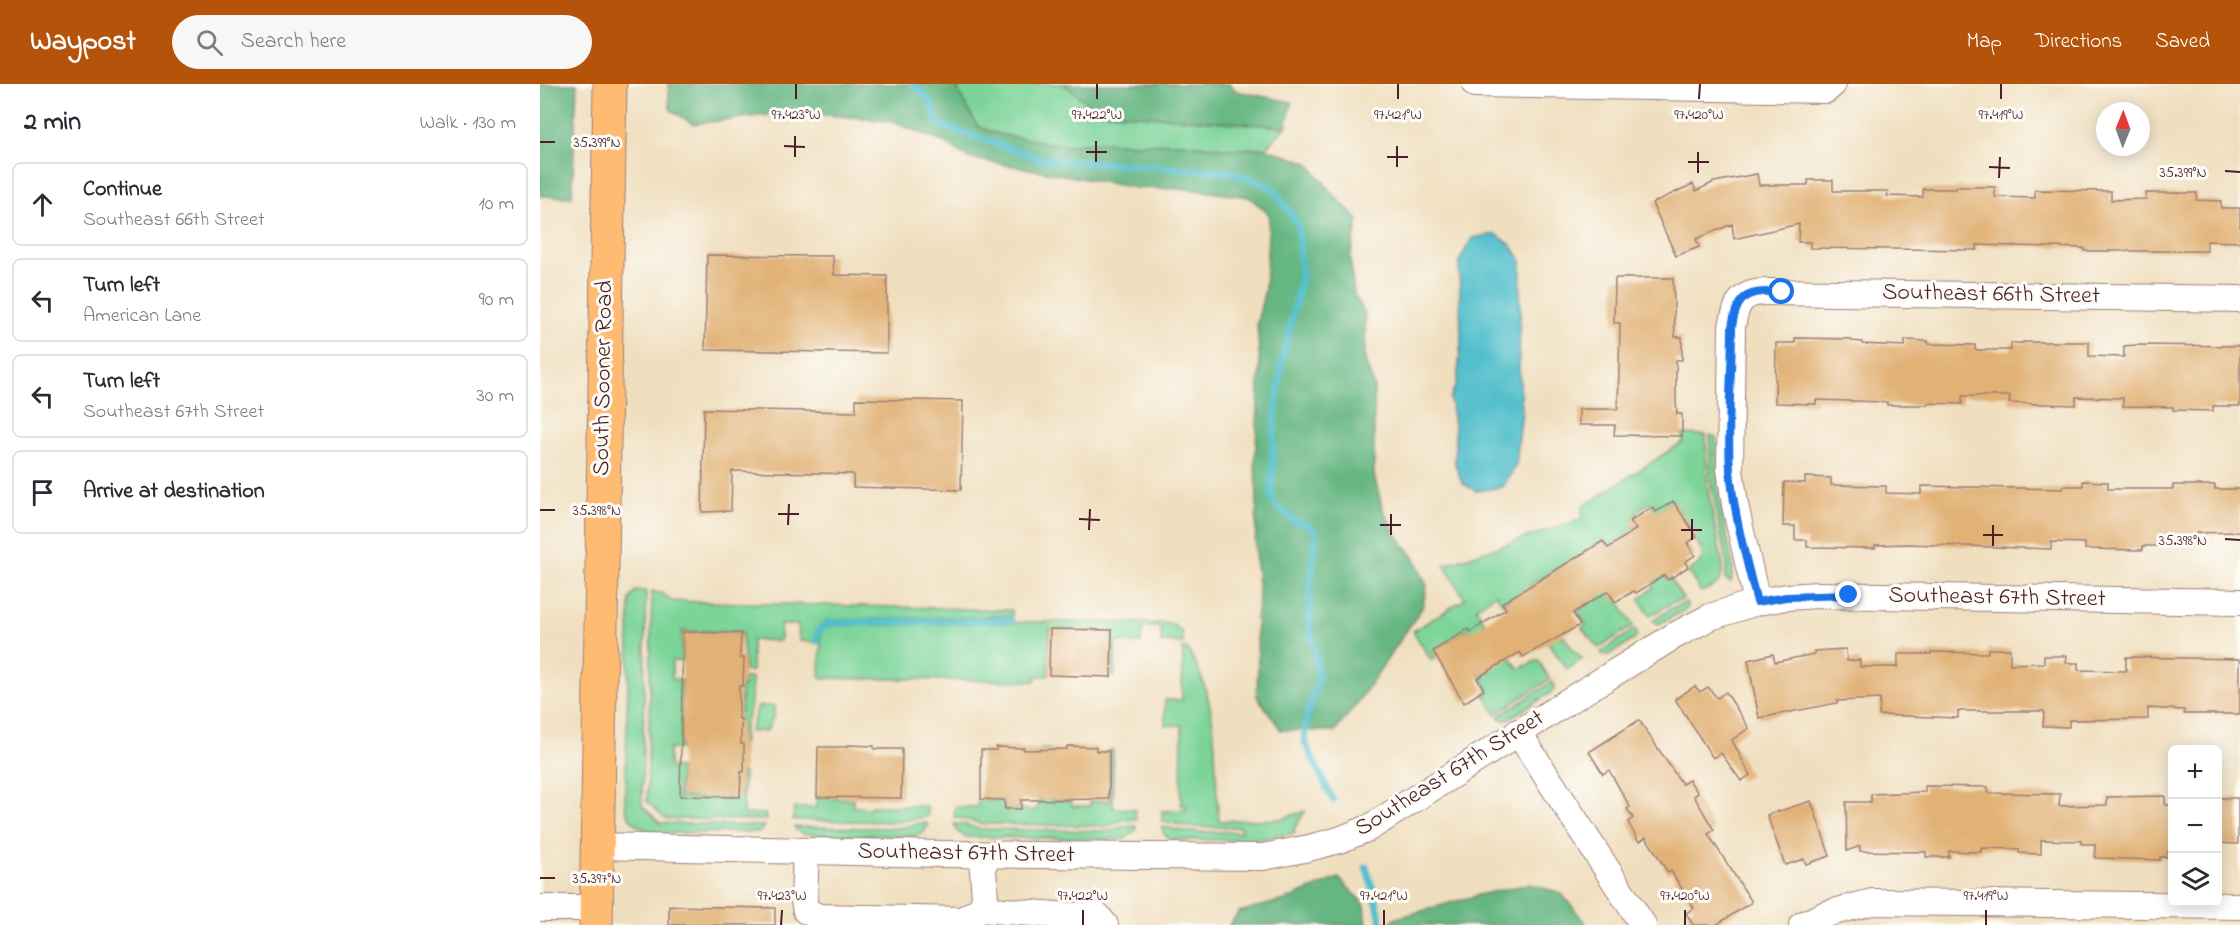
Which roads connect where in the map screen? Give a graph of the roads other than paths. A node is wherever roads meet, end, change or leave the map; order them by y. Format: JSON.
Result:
{"nodes":[{"id":1,"x":610,"y":84,"type":"edge"},
{"id":2,"x":1475,"y":84,"type":"edge"},
{"id":3,"x":1833,"y":84,"type":"edge"},
{"id":4,"x":1643,"y":86,"type":"edge"},
{"id":5,"x":2240,"y":299,"type":"edge"},
{"id":6,"x":1757,"y":602,"type":"junction"},
{"id":7,"x":2240,"y":602,"type":"edge"},
{"id":8,"x":1518,"y":732,"type":"junction"},
{"id":9,"x":597,"y":846,"type":"junction"},
{"id":10,"x":806,"y":851,"type":"junction"},
{"id":11,"x":982,"y":855,"type":"junction"},
{"id":12,"x":2240,"y":906,"type":"edge"},
{"id":13,"x":540,"y":908,"type":"edge"},
{"id":14,"x":981,"y":909,"type":"junction"},
{"id":15,"x":596,"y":917,"type":"edge"},
{"id":16,"x":818,"y":921,"type":"edge"},
{"id":17,"x":1105,"y":925,"type":"edge"},
{"id":18,"x":1643,"y":925,"type":"edge"},
{"id":19,"x":1802,"y":925,"type":"edge"}],
"edges":[{"from":1,"to":9,"type":"main road","name":"South Sooner Road"},
{"from":2,"to":4,"type":"street"},
{"from":3,"to":4,"type":"street"},
{"from":5,"to":6,"type":"street","name":"Southeast 66th Street"},
{"from":6,"to":7,"type":"street","name":"Southeast 67th Street"},
{"from":6,"to":8,"type":"street","name":"Southeast 67th Street"},
{"from":8,"to":11,"type":"street","name":"Southeast 67th Street"},
{"from":8,"to":18,"type":"street"},
{"from":9,"to":10,"type":"street","name":"Southeast 67th Street"},
{"from":9,"to":15,"type":"main road","name":"South Sooner Road"},
{"from":10,"to":11,"type":"street","name":"Southeast 67th Street"},
{"from":10,"to":16,"type":"street"},
{"from":11,"to":14,"type":"street"},
{"from":12,"to":19,"type":"street"},
{"from":13,"to":15,"type":"street"},
{"from":14,"to":16,"type":"street"},
{"from":14,"to":17,"type":"street"}]}
